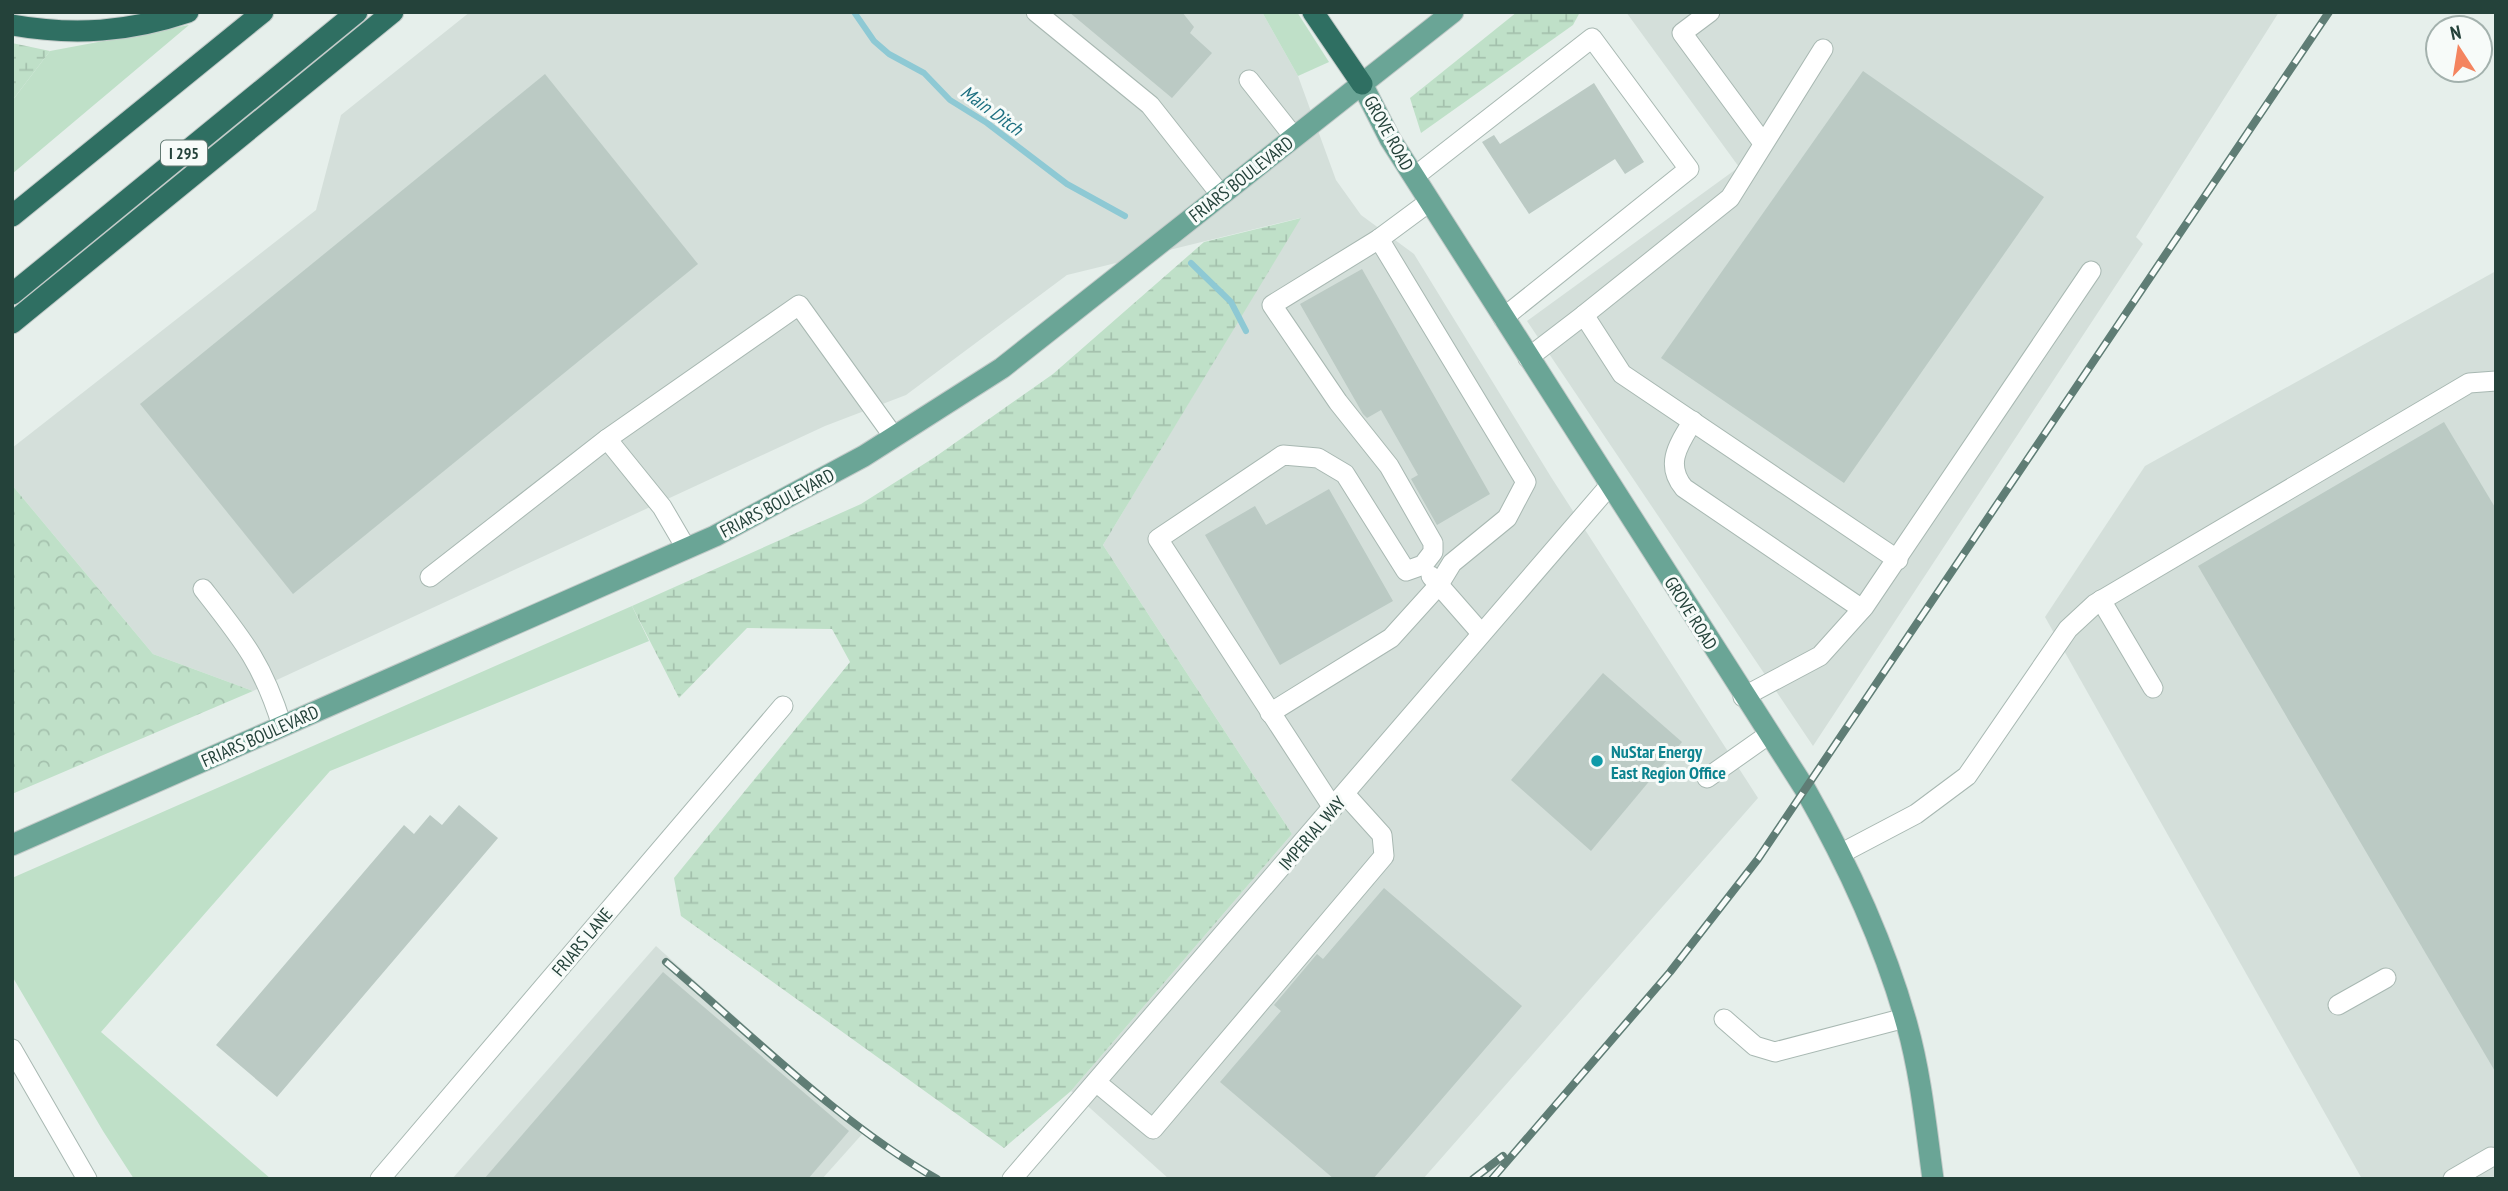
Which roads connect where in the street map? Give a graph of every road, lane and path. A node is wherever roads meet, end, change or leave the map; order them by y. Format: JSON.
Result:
{"nodes":[{"id":1,"x":188,"y":12,"type":"edge"},
{"id":2,"x":263,"y":12,"type":"edge"},
{"id":3,"x":357,"y":12,"type":"edge"},
{"id":4,"x":393,"y":12,"type":"edge"},
{"id":5,"x":1036,"y":12,"type":"edge"},
{"id":6,"x":1313,"y":12,"type":"edge"},
{"id":7,"x":1453,"y":12,"type":"edge"},
{"id":8,"x":1710,"y":12,"type":"edge"},
{"id":9,"x":12,"y":25,"type":"edge"},
{"id":10,"x":1823,"y":49,"type":"dead end"},
{"id":11,"x":1249,"y":80,"type":"dead end"},
{"id":12,"x":1362,"y":84,"type":"junction"},
{"id":13,"x":1294,"y":137,"type":"junction"},
{"id":14,"x":1763,"y":143,"type":"junction"},
{"id":15,"x":1414,"y":177,"type":"junction"},
{"id":16,"x":1221,"y":195,"type":"junction"},
{"id":17,"x":1429,"y":202,"type":"junction"},
{"id":18,"x":12,"y":216,"type":"edge"},
{"id":19,"x":1379,"y":239,"type":"junction"},
{"id":20,"x":2091,"y":271,"type":"dead end"},
{"id":21,"x":12,"y":293,"type":"edge"},
{"id":22,"x":1584,"y":315,"type":"junction"},
{"id":23,"x":1503,"y":318,"type":"junction"},
{"id":24,"x":12,"y":323,"type":"edge"},
{"id":25,"x":1528,"y":358,"type":"junction"},
{"id":26,"x":2496,"y":381,"type":"edge"},
{"id":27,"x":1693,"y":421,"type":"junction"},
{"id":28,"x":894,"y":437,"type":"junction"},
{"id":29,"x":607,"y":439,"type":"junction"},
{"id":30,"x":1610,"y":485,"type":"junction"},
{"id":31,"x":686,"y":548,"type":"junction"},
{"id":32,"x":1898,"y":560,"type":"junction"},
{"id":33,"x":1423,"y":565,"type":"junction"},
{"id":34,"x":430,"y":576,"type":"dead end"},
{"id":35,"x":1438,"y":586,"type":"junction"},
{"id":36,"x":203,"y":589,"type":"dead end"},
{"id":37,"x":2101,"y":600,"type":"junction"},
{"id":38,"x":1862,"y":609,"type":"junction"},
{"id":39,"x":1481,"y":633,"type":"junction"},
{"id":40,"x":2153,"y":688,"type":"dead end"},
{"id":41,"x":1743,"y":696,"type":"junction"},
{"id":42,"x":783,"y":706,"type":"dead end"},
{"id":43,"x":1270,"y":713,"type":"junction"},
{"id":44,"x":282,"y":726,"type":"junction"},
{"id":45,"x":1768,"y":734,"type":"junction"},
{"id":46,"x":1707,"y":778,"type":"dead end"},
{"id":47,"x":1339,"y":801,"type":"junction"},
{"id":48,"x":12,"y":845,"type":"edge"},
{"id":49,"x":1840,"y":854,"type":"junction"},
{"id":50,"x":2386,"y":978,"type":"dead end"},
{"id":51,"x":2338,"y":1005,"type":"dead end"},
{"id":52,"x":1905,"y":1018,"type":"junction"},
{"id":53,"x":1724,"y":1019,"type":"dead end"},
{"id":54,"x":12,"y":1049,"type":"edge"},
{"id":55,"x":1096,"y":1082,"type":"junction"},
{"id":56,"x":2491,"y":1157,"type":"dead end"},
{"id":57,"x":87,"y":1179,"type":"edge"},
{"id":58,"x":380,"y":1179,"type":"edge"},
{"id":59,"x":1012,"y":1179,"type":"edge"},
{"id":60,"x":1933,"y":1179,"type":"edge"},
{"id":61,"x":2453,"y":1179,"type":"edge"}],
"edges":[{"from":1,"to":9,"type":"highway"},
{"from":2,"to":18,"type":"highway"},
{"from":3,"to":21,"type":"highway","number":"I 295"},
{"from":4,"to":24,"type":"highway"},
{"from":5,"to":16,"type":"street"},
{"from":6,"to":12,"type":"highway"},
{"from":7,"to":12,"type":"main road","name":"FRIARS BOULEVARD"},
{"from":8,"to":14,"type":"street"},
{"from":10,"to":14,"type":"street"},
{"from":11,"to":13,"type":"street"},
{"from":12,"to":13,"type":"main road","name":"FRIARS BOULEVARD"},
{"from":12,"to":15,"type":"main road","name":"GROVE ROAD"},
{"from":13,"to":16,"type":"main road","name":"FRIARS BOULEVARD"},
{"from":14,"to":22,"type":"street"},
{"from":15,"to":17,"type":"main road","name":"GROVE ROAD"},
{"from":15,"to":23,"type":"street"},
{"from":16,"to":28,"type":"main road","name":"FRIARS BOULEVARD"},
{"from":17,"to":19,"type":"street"},
{"from":17,"to":23,"type":"main road","name":"GROVE ROAD"},
{"from":19,"to":33,"type":"street"},
{"from":19,"to":35,"type":"street"},
{"from":20,"to":32,"type":"street"},
{"from":22,"to":25,"type":"street"},
{"from":22,"to":27,"type":"street"},
{"from":23,"to":25,"type":"main road","name":"GROVE ROAD"},
{"from":25,"to":30,"type":"main road","name":"GROVE ROAD"},
{"from":26,"to":37,"type":"street"},
{"from":27,"to":32,"type":"street"},
{"from":27,"to":38,"type":"street"},
{"from":28,"to":29,"type":"street"},
{"from":28,"to":31,"type":"main road","name":"FRIARS BOULEVARD"},
{"from":29,"to":31,"type":"street"},
{"from":29,"to":34,"type":"street"},
{"from":30,"to":39,"type":"street","name":"IMPERIAL WAY"},
{"from":30,"to":41,"type":"main road","name":"GROVE ROAD"},
{"from":31,"to":44,"type":"main road","name":"FRIARS BOULEVARD"},
{"from":32,"to":38,"type":"street"},
{"from":33,"to":35,"type":"street"},
{"from":33,"to":43,"type":"street"},
{"from":35,"to":39,"type":"street"},
{"from":35,"to":43,"type":"street"},
{"from":36,"to":44,"type":"street"},
{"from":37,"to":40,"type":"street"},
{"from":37,"to":49,"type":"street"},
{"from":38,"to":41,"type":"street"},
{"from":39,"to":47,"type":"street","name":"IMPERIAL WAY"},
{"from":41,"to":45,"type":"main road","name":"GROVE ROAD"},
{"from":42,"to":58,"type":"street","name":"FRIARS LANE"},
{"from":43,"to":47,"type":"street"},
{"from":44,"to":48,"type":"main road","name":"FRIARS BOULEVARD"},
{"from":45,"to":46,"type":"street"},
{"from":45,"to":49,"type":"main road","name":"GROVE ROAD"},
{"from":47,"to":55,"type":"street","name":"IMPERIAL WAY"},
{"from":47,"to":55,"type":"street"},
{"from":49,"to":52,"type":"main road","name":"GROVE ROAD"},
{"from":50,"to":51,"type":"street"},
{"from":52,"to":53,"type":"street"},
{"from":52,"to":60,"type":"main road","name":"GROVE ROAD"},
{"from":54,"to":57,"type":"street"},
{"from":55,"to":59,"type":"street","name":"IMPERIAL WAY"},
{"from":56,"to":61,"type":"street"}]}
